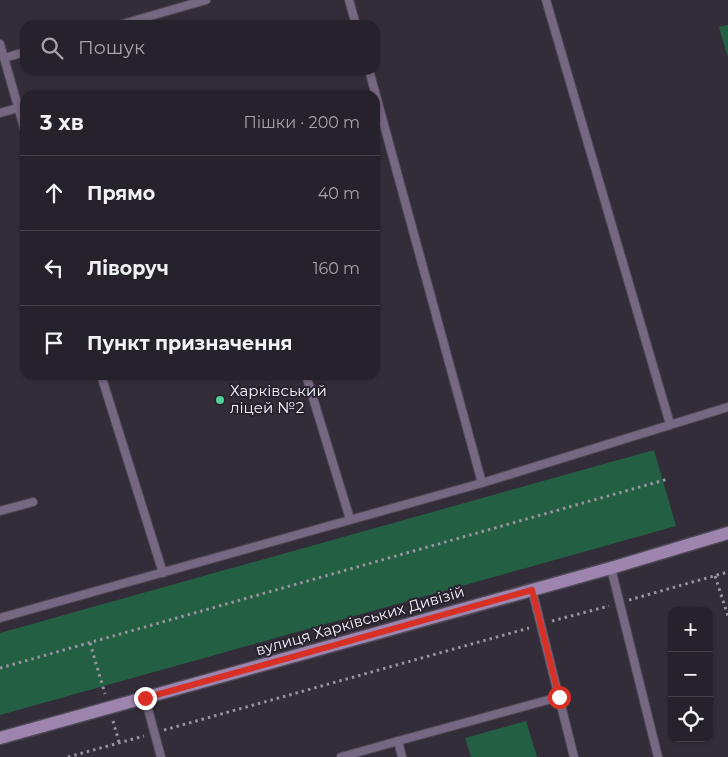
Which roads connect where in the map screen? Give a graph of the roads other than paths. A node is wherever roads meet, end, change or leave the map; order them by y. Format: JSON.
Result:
{"nodes":[{"id":1,"x":206,"y":0,"type":"edge"},
{"id":2,"x":349,"y":0,"type":"edge"},
{"id":3,"x":546,"y":0,"type":"edge"},
{"id":4,"x":136,"y":20,"type":"edge"},
{"id":5,"x":355,"y":20,"type":"edge"},
{"id":6,"x":0,"y":44,"type":"edge"},
{"id":7,"x":20,"y":53,"type":"edge"},
{"id":8,"x":4,"y":58,"type":"junction"},
{"id":9,"x":370,"y":75,"type":"edge"},
{"id":10,"x":374,"y":90,"type":"edge"},
{"id":11,"x":18,"y":108,"type":"junction"},
{"id":12,"x":380,"y":110,"type":"edge"},
{"id":13,"x":0,"y":113,"type":"edge"},
{"id":14,"x":20,"y":115,"type":"edge"},
{"id":15,"x":103,"y":380,"type":"edge"},
{"id":16,"x":308,"y":380,"type":"edge"},
{"id":17,"x":728,"y":407,"type":"edge"},
{"id":18,"x":670,"y":424,"type":"junction"},
{"id":19,"x":482,"y":483,"type":"junction"},
{"id":20,"x":33,"y":502,"type":"dead end"},
{"id":21,"x":0,"y":511,"type":"edge"},
{"id":22,"x":350,"y":519,"type":"junction"},
{"id":23,"x":728,"y":533,"type":"edge"},
{"id":24,"x":611,"y":568,"type":"junction"},
{"id":25,"x":163,"y":573,"type":"junction"},
{"id":26,"x":532,"y":590,"type":"junction"},
{"id":27,"x":0,"y":618,"type":"edge"},
{"id":28,"x":559,"y":697,"type":"junction"},
{"id":29,"x":145,"y":698,"type":"junction"},
{"id":30,"x":0,"y":738,"type":"edge"},
{"id":31,"x":398,"y":741,"type":"junction"},
{"id":32,"x":160,"y":757,"type":"edge"},
{"id":33,"x":341,"y":757,"type":"edge"},
{"id":34,"x":402,"y":757,"type":"edge"},
{"id":35,"x":574,"y":757,"type":"edge"},
{"id":36,"x":658,"y":757,"type":"edge"}],
"edges":[{"from":1,"to":4,"type":"lane"},
{"from":2,"to":5,"type":"lane"},
{"from":3,"to":18,"type":"lane"},
{"from":6,"to":8,"type":"lane"},
{"from":7,"to":8,"type":"lane"},
{"from":8,"to":11,"type":"lane"},
{"from":9,"to":10,"type":"lane"},
{"from":11,"to":13,"type":"lane"},
{"from":11,"to":14,"type":"lane"},
{"from":12,"to":19,"type":"lane"},
{"from":15,"to":25,"type":"lane"},
{"from":16,"to":22,"type":"lane"},
{"from":17,"to":18,"type":"lane"},
{"from":18,"to":19,"type":"lane"},
{"from":19,"to":22,"type":"lane"},
{"from":20,"to":21,"type":"lane"},
{"from":22,"to":25,"type":"lane"},
{"from":23,"to":24,"type":"street","name":"вулиця Харківських Дивізій"},
{"from":24,"to":26,"type":"street","name":"вулиця Харківських Дивізій"},
{"from":24,"to":36,"type":"lane"},
{"from":25,"to":27,"type":"lane"},
{"from":26,"to":28,"type":"lane"},
{"from":26,"to":29,"type":"street","name":"вулиця Харківських Дивізій"},
{"from":28,"to":31,"type":"lane"},
{"from":28,"to":35,"type":"lane"},
{"from":29,"to":30,"type":"street","name":"вулиця Харківських Дивізій"},
{"from":29,"to":32,"type":"lane"},
{"from":31,"to":33,"type":"lane"},
{"from":31,"to":34,"type":"lane"}]}
